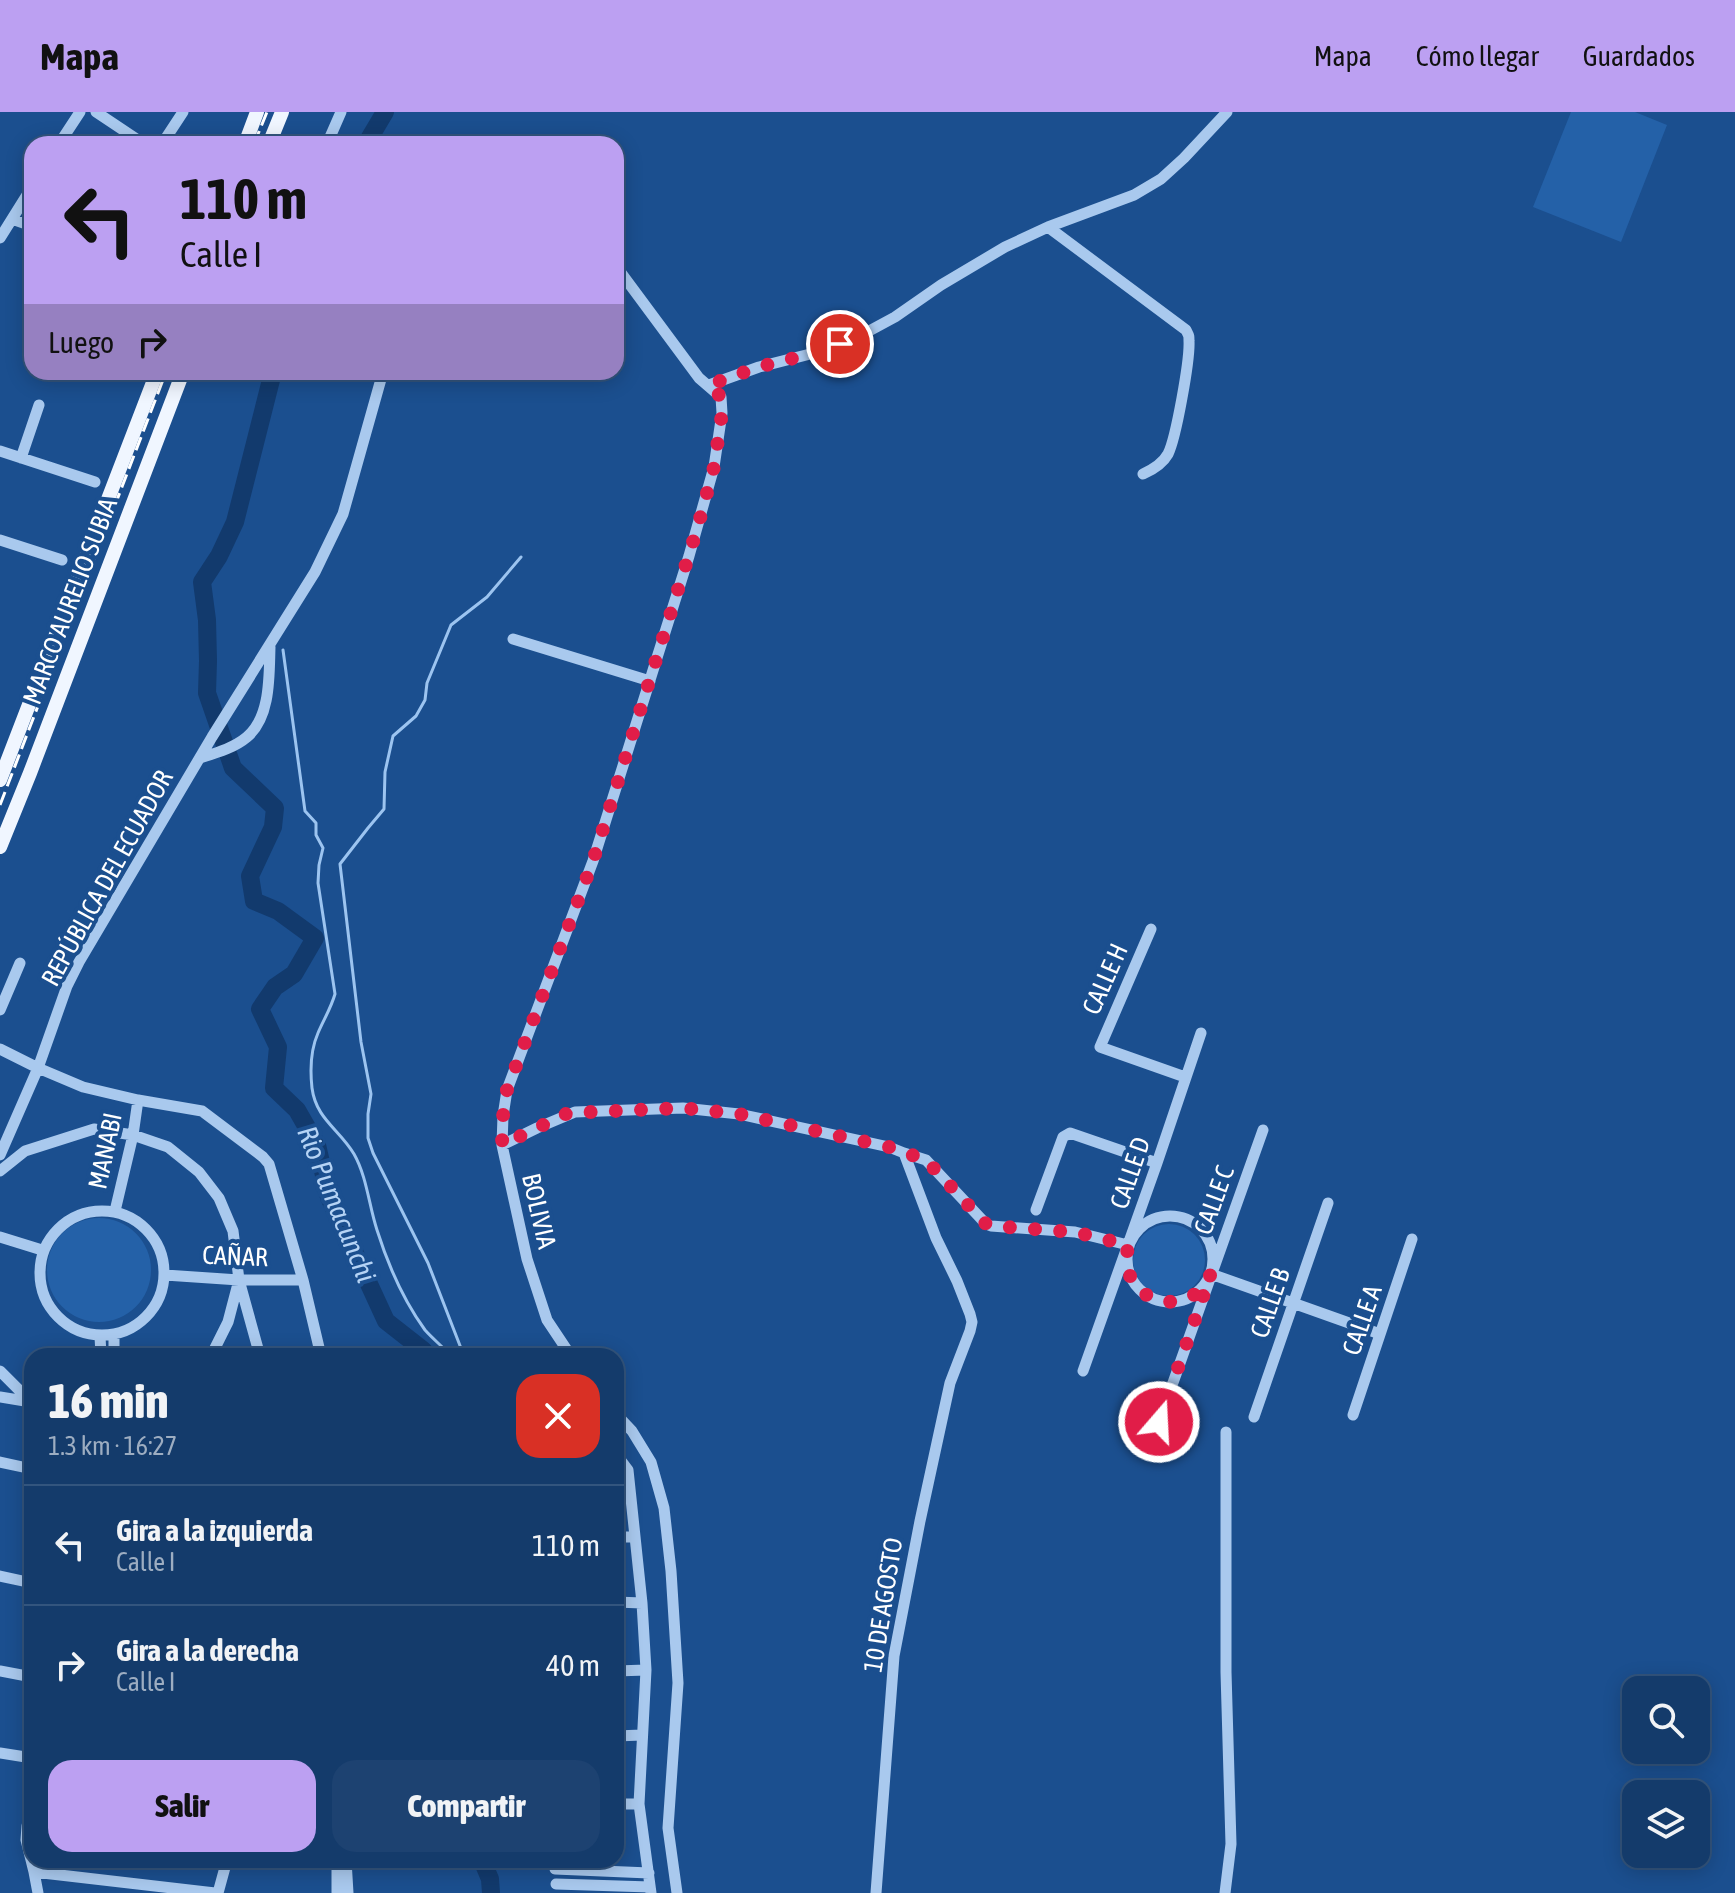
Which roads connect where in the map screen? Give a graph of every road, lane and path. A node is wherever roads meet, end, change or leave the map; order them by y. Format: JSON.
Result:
{"nodes":[{"id":1,"x":80,"y":112,"type":"edge"},
{"id":2,"x":96,"y":112,"type":"edge"},
{"id":3,"x":183,"y":112,"type":"edge"},
{"id":4,"x":257,"y":112,"type":"edge"},
{"id":5,"x":282,"y":112,"type":"edge"},
{"id":6,"x":341,"y":112,"type":"edge"},
{"id":7,"x":1227,"y":112,"type":"edge"},
{"id":8,"x":64,"y":136,"type":"edge"},
{"id":9,"x":132,"y":136,"type":"edge"},
{"id":10,"x":167,"y":136,"type":"edge"},
{"id":11,"x":248,"y":136,"type":"edge"},
{"id":12,"x":272,"y":136,"type":"edge"},
{"id":13,"x":330,"y":136,"type":"edge"},
{"id":14,"x":24,"y":200,"type":"edge"},
{"id":15,"x":12,"y":219,"type":"junction"},
{"id":16,"x":24,"y":223,"type":"edge"},
{"id":17,"x":1048,"y":227,"type":"junction"},
{"id":18,"x":0,"y":238,"type":"edge"},
{"id":19,"x":624,"y":277,"type":"edge"},
{"id":20,"x":154,"y":380,"type":"edge"},
{"id":21,"x":180,"y":380,"type":"edge"},
{"id":22,"x":381,"y":380,"type":"edge"},
{"id":23,"x":709,"y":385,"type":"junction"},
{"id":24,"x":39,"y":405,"type":"dead end"},
{"id":25,"x":0,"y":451,"type":"edge"},
{"id":26,"x":21,"y":458,"type":"junction"},
{"id":27,"x":1143,"y":474,"type":"dead end"},
{"id":28,"x":95,"y":482,"type":"dead end"},
{"id":29,"x":0,"y":540,"type":"edge"},
{"id":30,"x":62,"y":560,"type":"dead end"},
{"id":31,"x":513,"y":639,"type":"dead end"},
{"id":32,"x":271,"y":644,"type":"junction"},
{"id":33,"x":650,"y":681,"type":"junction"},
{"id":34,"x":200,"y":758,"type":"junction"},
{"id":35,"x":3,"y":763,"type":"edge"},
{"id":36,"x":0,"y":780,"type":"edge"},
{"id":37,"x":0,"y":847,"type":"edge"},
{"id":38,"x":1151,"y":929,"type":"dead end"},
{"id":39,"x":20,"y":963,"type":"dead end"},
{"id":40,"x":0,"y":1010,"type":"edge"},
{"id":41,"x":1201,"y":1033,"type":"dead end"},
{"id":42,"x":0,"y":1049,"type":"edge"},
{"id":43,"x":38,"y":1068,"type":"junction"},
{"id":44,"x":1185,"y":1077,"type":"junction"},
{"id":45,"x":138,"y":1100,"type":"junction"},
{"id":46,"x":1263,"y":1130,"type":"dead end"},
{"id":47,"x":133,"y":1135,"type":"junction"},
{"id":48,"x":502,"y":1145,"type":"junction"},
{"id":49,"x":904,"y":1153,"type":"junction"},
{"id":50,"x":0,"y":1155,"type":"edge"},
{"id":51,"x":1157,"y":1163,"type":"junction"},
{"id":52,"x":0,"y":1171,"type":"edge"},
{"id":53,"x":1328,"y":1203,"type":"dead end"},
{"id":54,"x":1036,"y":1210,"type":"dead end"},
{"id":55,"x":115,"y":1211,"type":"junction"},
{"id":56,"x":0,"y":1237,"type":"edge"},
{"id":57,"x":1412,"y":1239,"type":"dead end"},
{"id":58,"x":1128,"y":1245,"type":"junction"},
{"id":59,"x":42,"y":1250,"type":"junction"},
{"id":60,"x":1211,"y":1274,"type":"junction"},
{"id":61,"x":165,"y":1275,"type":"junction"},
{"id":62,"x":239,"y":1280,"type":"junction"},
{"id":63,"x":303,"y":1280,"type":"junction"},
{"id":64,"x":1293,"y":1304,"type":"junction"},
{"id":65,"x":1380,"y":1334,"type":"junction"},
{"id":66,"x":114,"y":1335,"type":"junction"},
{"id":67,"x":100,"y":1336,"type":"junction"},
{"id":68,"x":101,"y":1348,"type":"edge"},
{"id":69,"x":114,"y":1348,"type":"edge"},
{"id":70,"x":215,"y":1348,"type":"edge"},
{"id":71,"x":258,"y":1348,"type":"edge"},
{"id":72,"x":319,"y":1348,"type":"edge"},
{"id":73,"x":566,"y":1348,"type":"edge"},
{"id":74,"x":0,"y":1371,"type":"edge"},
{"id":75,"x":1083,"y":1371,"type":"dead end"},
{"id":76,"x":24,"y":1395,"type":"edge"},
{"id":77,"x":0,"y":1397,"type":"edge"},
{"id":78,"x":24,"y":1401,"type":"edge"},
{"id":79,"x":1353,"y":1415,"type":"dead end"},
{"id":80,"x":1254,"y":1417,"type":"dead end"},
{"id":81,"x":624,"y":1422,"type":"edge"},
{"id":82,"x":1159,"y":1422,"type":"dead end"},
{"id":83,"x":1226,"y":1432,"type":"dead end"},
{"id":84,"x":0,"y":1462,"type":"edge"},
{"id":85,"x":24,"y":1467,"type":"edge"},
{"id":86,"x":624,"y":1480,"type":"edge"},
{"id":87,"x":624,"y":1537,"type":"edge"},
{"id":88,"x":635,"y":1537,"type":"junction"},
{"id":89,"x":0,"y":1576,"type":"edge"},
{"id":90,"x":24,"y":1581,"type":"edge"},
{"id":91,"x":624,"y":1602,"type":"edge"},
{"id":92,"x":642,"y":1603,"type":"junction"},
{"id":93,"x":646,"y":1670,"type":"junction"},
{"id":94,"x":0,"y":1671,"type":"edge"},
{"id":95,"x":624,"y":1671,"type":"edge"},
{"id":96,"x":24,"y":1676,"type":"edge"},
{"id":97,"x":642,"y":1735,"type":"junction"},
{"id":98,"x":624,"y":1736,"type":"edge"},
{"id":99,"x":0,"y":1753,"type":"edge"},
{"id":100,"x":24,"y":1757,"type":"edge"},
{"id":101,"x":624,"y":1804,"type":"edge"},
{"id":102,"x":639,"y":1804,"type":"junction"},
{"id":103,"x":33,"y":1868,"type":"edge"},
{"id":104,"x":225,"y":1868,"type":"edge"},
{"id":105,"x":337,"y":1868,"type":"edge"},
{"id":106,"x":346,"y":1868,"type":"edge"},
{"id":107,"x":554,"y":1868,"type":"edge"},
{"id":108,"x":576,"y":1868,"type":"edge"},
{"id":109,"x":598,"y":1871,"type":"junction"},
{"id":110,"x":34,"y":1872,"type":"junction"},
{"id":111,"x":649,"y":1873,"type":"junction"},
{"id":112,"x":598,"y":1886,"type":"junction"},
{"id":113,"x":557,"y":1888,"type":"edge"},
{"id":114,"x":651,"y":1890,"type":"edge"},
{"id":115,"x":38,"y":1893,"type":"edge"},
{"id":116,"x":217,"y":1893,"type":"edge"},
{"id":117,"x":337,"y":1893,"type":"edge"},
{"id":118,"x":348,"y":1893,"type":"edge"},
{"id":119,"x":677,"y":1893,"type":"edge"},
{"id":120,"x":876,"y":1893,"type":"edge"},
{"id":121,"x":1225,"y":1893,"type":"edge"}],
"edges":[{"from":1,"to":8,"type":"street"},
{"from":2,"to":9,"type":"street"},
{"from":3,"to":10,"type":"street"},
{"from":4,"to":11,"type":"main road"},
{"from":5,"to":12,"type":"main road"},
{"from":6,"to":13,"type":"street"},
{"from":7,"to":17,"type":"street"},
{"from":14,"to":15,"type":"street"},
{"from":15,"to":16,"type":"street"},
{"from":15,"to":18,"type":"street"},
{"from":17,"to":23,"type":"street"},
{"from":17,"to":27,"type":"street"},
{"from":19,"to":23,"type":"street"},
{"from":20,"to":35,"type":"main road","name":"MARCO AURELIO SUBIA"},
{"from":21,"to":37,"type":"main road","name":"MARCO AURELIO SUBIA"},
{"from":22,"to":32,"type":"street","name":"REPÚBLICA DEL ECUADOR"},
{"from":23,"to":33,"type":"street","name":"BOLIVIA"},
{"from":24,"to":26,"type":"street"},
{"from":25,"to":26,"type":"street"},
{"from":26,"to":28,"type":"street"},
{"from":29,"to":30,"type":"street"},
{"from":31,"to":33,"type":"street"},
{"from":32,"to":34,"type":"street","name":"REPÚBLICA DEL ECUADOR"},
{"from":32,"to":34,"type":"street","name":"REPÚBLICA DEL ECUADOR"},
{"from":33,"to":48,"type":"street","name":"BOLIVIA"},
{"from":34,"to":43,"type":"street","name":"REPÚBLICA DEL ECUADOR"},
{"from":35,"to":36,"type":"main road","name":"MARCO AURELIO SUBIA"},
{"from":38,"to":44,"type":"street","name":"CALLE H"},
{"from":39,"to":40,"type":"street"},
{"from":41,"to":44,"type":"street","name":"CALLE D"},
{"from":42,"to":43,"type":"street"},
{"from":43,"to":45,"type":"street"},
{"from":43,"to":50,"type":"street","name":"REPÚBLICA DEL ECUADOR"},
{"from":44,"to":51,"type":"street","name":"CALLE D"},
{"from":45,"to":47,"type":"street","name":"MANABI"},
{"from":45,"to":63,"type":"street"},
{"from":46,"to":60,"type":"street","name":"CALLE C"},
{"from":47,"to":52,"type":"street"},
{"from":47,"to":55,"type":"street","name":"MANABI"},
{"from":47,"to":62,"type":"street"},
{"from":48,"to":49,"type":"street"},
{"from":48,"to":73,"type":"street","name":"BOLIVIA"},
{"from":49,"to":58,"type":"street"},
{"from":49,"to":120,"type":"street","name":"10 DE AGOSTO"},
{"from":51,"to":54,"type":"street"},
{"from":51,"to":58,"type":"street","name":"CALLE D"},
{"from":53,"to":64,"type":"street","name":"CALLE B"},
{"from":55,"to":59,"type":"street"},
{"from":55,"to":61,"type":"street"},
{"from":56,"to":59,"type":"street"},
{"from":57,"to":65,"type":"street","name":"CALLE A"},
{"from":58,"to":60,"type":"street"},
{"from":58,"to":60,"type":"street"},
{"from":58,"to":75,"type":"street","name":"CALLE D"},
{"from":59,"to":67,"type":"street"},
{"from":60,"to":64,"type":"street"},
{"from":60,"to":82,"type":"street","name":"CALLE C"},
{"from":61,"to":62,"type":"street","name":"CAÑAR"},
{"from":61,"to":66,"type":"street"},
{"from":62,"to":63,"type":"street","name":"CAÑAR"},
{"from":62,"to":70,"type":"street"},
{"from":62,"to":71,"type":"street"},
{"from":63,"to":72,"type":"street"},
{"from":64,"to":65,"type":"street"},
{"from":64,"to":80,"type":"street","name":"CALLE B"},
{"from":65,"to":79,"type":"street","name":"CALLE A"},
{"from":66,"to":67,"type":"street"},
{"from":66,"to":69,"type":"street"},
{"from":67,"to":68,"type":"street"},
{"from":74,"to":76,"type":"street"},
{"from":77,"to":78,"type":"street"},
{"from":81,"to":119,"type":"street"},
{"from":83,"to":121,"type":"street"},
{"from":84,"to":85,"type":"street"},
{"from":86,"to":88,"type":"street"},
{"from":87,"to":88,"type":"street"},
{"from":88,"to":92,"type":"street"},
{"from":89,"to":90,"type":"street"},
{"from":91,"to":92,"type":"street"},
{"from":92,"to":93,"type":"street"},
{"from":93,"to":95,"type":"street"},
{"from":93,"to":97,"type":"street"},
{"from":94,"to":96,"type":"street"},
{"from":97,"to":98,"type":"street"},
{"from":97,"to":102,"type":"street"},
{"from":99,"to":100,"type":"street"},
{"from":101,"to":102,"type":"street"},
{"from":102,"to":111,"type":"street"},
{"from":103,"to":110,"type":"street"},
{"from":104,"to":116,"type":"street"},
{"from":105,"to":117,"type":"street"},
{"from":106,"to":118,"type":"street"},
{"from":107,"to":113,"type":"street"},
{"from":108,"to":109,"type":"street"},
{"from":109,"to":111,"type":"street"},
{"from":109,"to":112,"type":"street"},
{"from":110,"to":115,"type":"street"},
{"from":110,"to":116,"type":"street"},
{"from":111,"to":114,"type":"street"},
{"from":112,"to":113,"type":"street"},
{"from":112,"to":114,"type":"street"}]}
